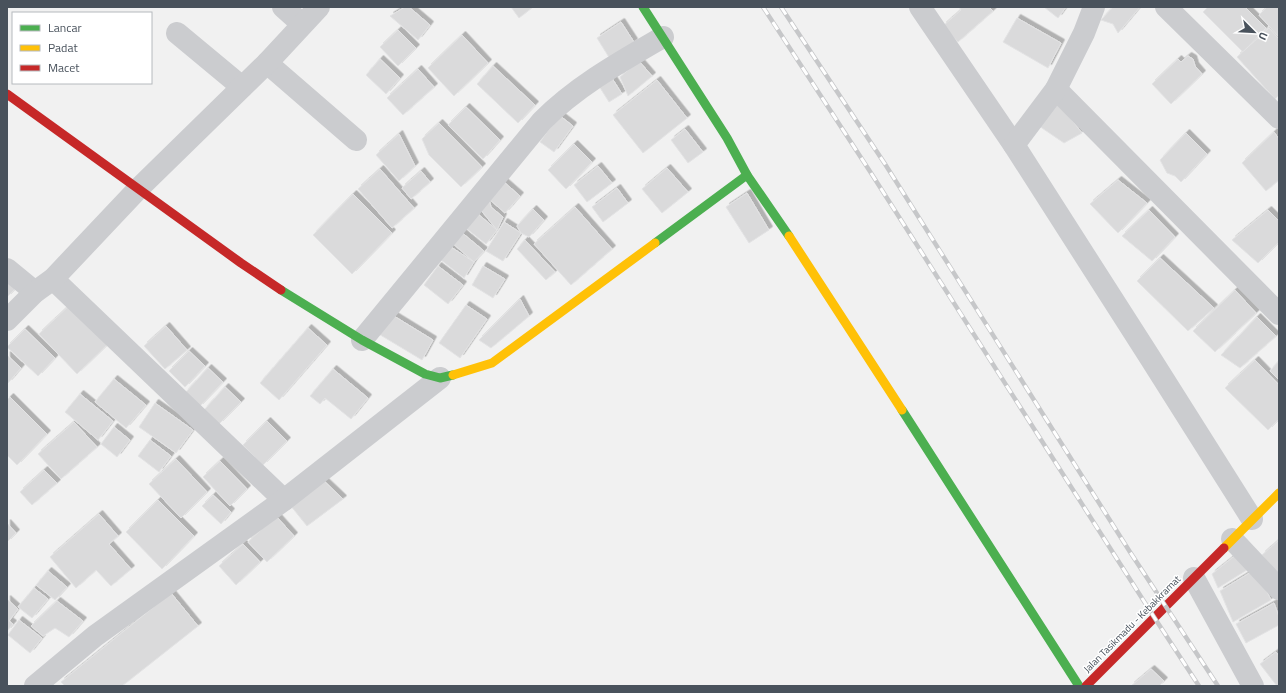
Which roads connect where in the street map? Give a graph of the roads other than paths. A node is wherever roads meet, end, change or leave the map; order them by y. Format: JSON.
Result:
{"nodes":[{"id":1,"x":283,"y":7,"type":"edge"},
{"id":2,"x":319,"y":7,"type":"edge"},
{"id":3,"x":643,"y":7,"type":"edge"},
{"id":4,"x":1094,"y":7,"type":"edge"},
{"id":5,"x":1166,"y":7,"type":"edge"},
{"id":6,"x":924,"y":10,"type":"edge"},
{"id":7,"x":302,"y":24,"type":"junction"},
{"id":8,"x":177,"y":33,"type":"dead end"},
{"id":9,"x":663,"y":37,"type":"junction"},
{"id":10,"x":267,"y":63,"type":"junction"},
{"id":11,"x":242,"y":87,"type":"junction"},
{"id":12,"x":1056,"y":89,"type":"junction"},
{"id":13,"x":7,"y":94,"type":"edge"},
{"id":14,"x":1279,"y":118,"type":"edge"},
{"id":15,"x":356,"y":140,"type":"dead end"},
{"id":16,"x":1014,"y":145,"type":"junction"},
{"id":17,"x":747,"y":175,"type":"junction"},
{"id":18,"x":138,"y":189,"type":"junction"},
{"id":19,"x":7,"y":268,"type":"edge"},
{"id":20,"x":53,"y":279,"type":"junction"},
{"id":21,"x":35,"y":292,"type":"junction"},
{"id":22,"x":1279,"y":314,"type":"edge"},
{"id":23,"x":7,"y":320,"type":"edge"},
{"id":24,"x":362,"y":340,"type":"junction"},
{"id":25,"x":440,"y":378,"type":"junction"},
{"id":26,"x":1279,"y":493,"type":"edge"},
{"id":27,"x":284,"y":500,"type":"junction"},
{"id":28,"x":1252,"y":519,"type":"junction"},
{"id":29,"x":1232,"y":538,"type":"junction"},
{"id":30,"x":1194,"y":578,"type":"junction"},
{"id":31,"x":1279,"y":589,"type":"edge"},
{"id":32,"x":35,"y":686,"type":"edge"},
{"id":33,"x":1079,"y":686,"type":"edge"},
{"id":34,"x":1086,"y":686,"type":"edge"},
{"id":35,"x":1253,"y":686,"type":"edge"}],
"edges":[{"from":1,"to":7,"type":"street"},
{"from":2,"to":7,"type":"street"},
{"from":3,"to":9,"type":"street"},
{"from":4,"to":12,"type":"street"},
{"from":5,"to":14,"type":"street"},
{"from":6,"to":16,"type":"street"},
{"from":7,"to":10,"type":"street"},
{"from":8,"to":11,"type":"street"},
{"from":9,"to":17,"type":"street"},
{"from":9,"to":24,"type":"street"},
{"from":10,"to":11,"type":"street"},
{"from":10,"to":15,"type":"street"},
{"from":11,"to":18,"type":"street"},
{"from":12,"to":16,"type":"street"},
{"from":12,"to":22,"type":"street"},
{"from":13,"to":18,"type":"street"},
{"from":16,"to":28,"type":"street"},
{"from":17,"to":25,"type":"street"},
{"from":17,"to":33,"type":"street"},
{"from":18,"to":20,"type":"street"},
{"from":18,"to":24,"type":"street"},
{"from":19,"to":21,"type":"street"},
{"from":20,"to":21,"type":"street"},
{"from":20,"to":27,"type":"street"},
{"from":21,"to":23,"type":"street"},
{"from":24,"to":25,"type":"street"},
{"from":25,"to":27,"type":"street"},
{"from":26,"to":28,"type":"street","name":"Jalan Tasikmadu - Kebakkramat"},
{"from":27,"to":32,"type":"street"},
{"from":28,"to":29,"type":"street","name":"Jalan Tasikmadu - Kebakkramat"},
{"from":29,"to":30,"type":"street","name":"Jalan Tasikmadu - Kebakkramat"},
{"from":29,"to":31,"type":"street"},
{"from":30,"to":34,"type":"street","name":"Jalan Tasikmadu - Kebakkramat"},
{"from":30,"to":35,"type":"street"}]}
